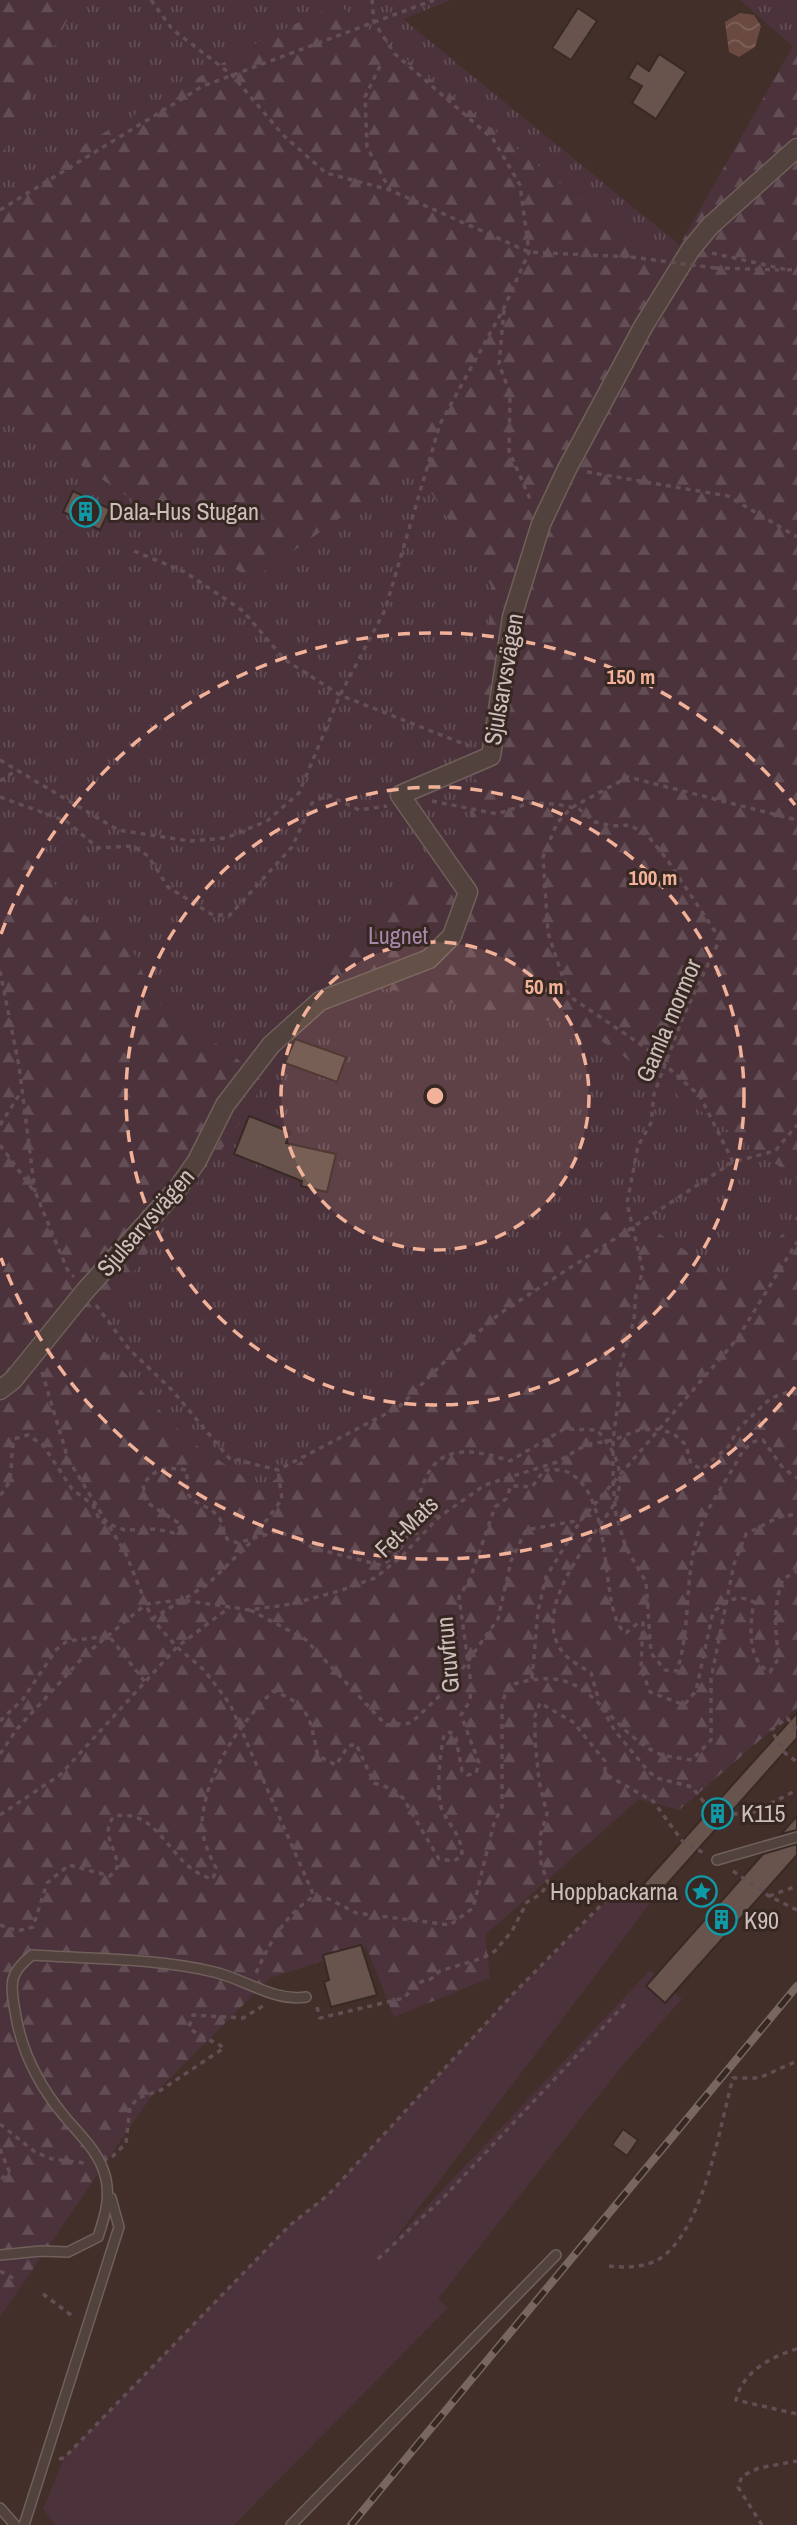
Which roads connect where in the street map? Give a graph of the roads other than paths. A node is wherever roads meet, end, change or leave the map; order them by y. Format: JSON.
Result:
{"nodes":[{"id":1,"x":797,"y":148,"type":"edge"},
{"id":2,"x":0,"y":1390,"type":"edge"},
{"id":3,"x":797,"y":1837,"type":"edge"},
{"id":4,"x":717,"y":1860,"type":"road end"},
{"id":5,"x":306,"y":1997,"type":"road end"},
{"id":6,"x":109,"y":2192,"type":"junction"},
{"id":7,"x":0,"y":2255,"type":"edge"},
{"id":8,"x":556,"y":2255,"type":"dead end"},
{"id":9,"x":0,"y":2508,"type":"edge"},
{"id":10,"x":15,"y":2525,"type":"edge"},
{"id":11,"x":24,"y":2525,"type":"edge"},
{"id":12,"x":292,"y":2525,"type":"edge"}],
"edges":[{"from":1,"to":2,"type":"street","name":"Sjulsarvsvägen"},
{"from":3,"to":4,"type":"lane"},
{"from":5,"to":6,"type":"lane"},
{"from":6,"to":7,"type":"lane"},
{"from":6,"to":11,"type":"lane"},
{"from":8,"to":12,"type":"lane"},
{"from":9,"to":10,"type":"lane"}]}
